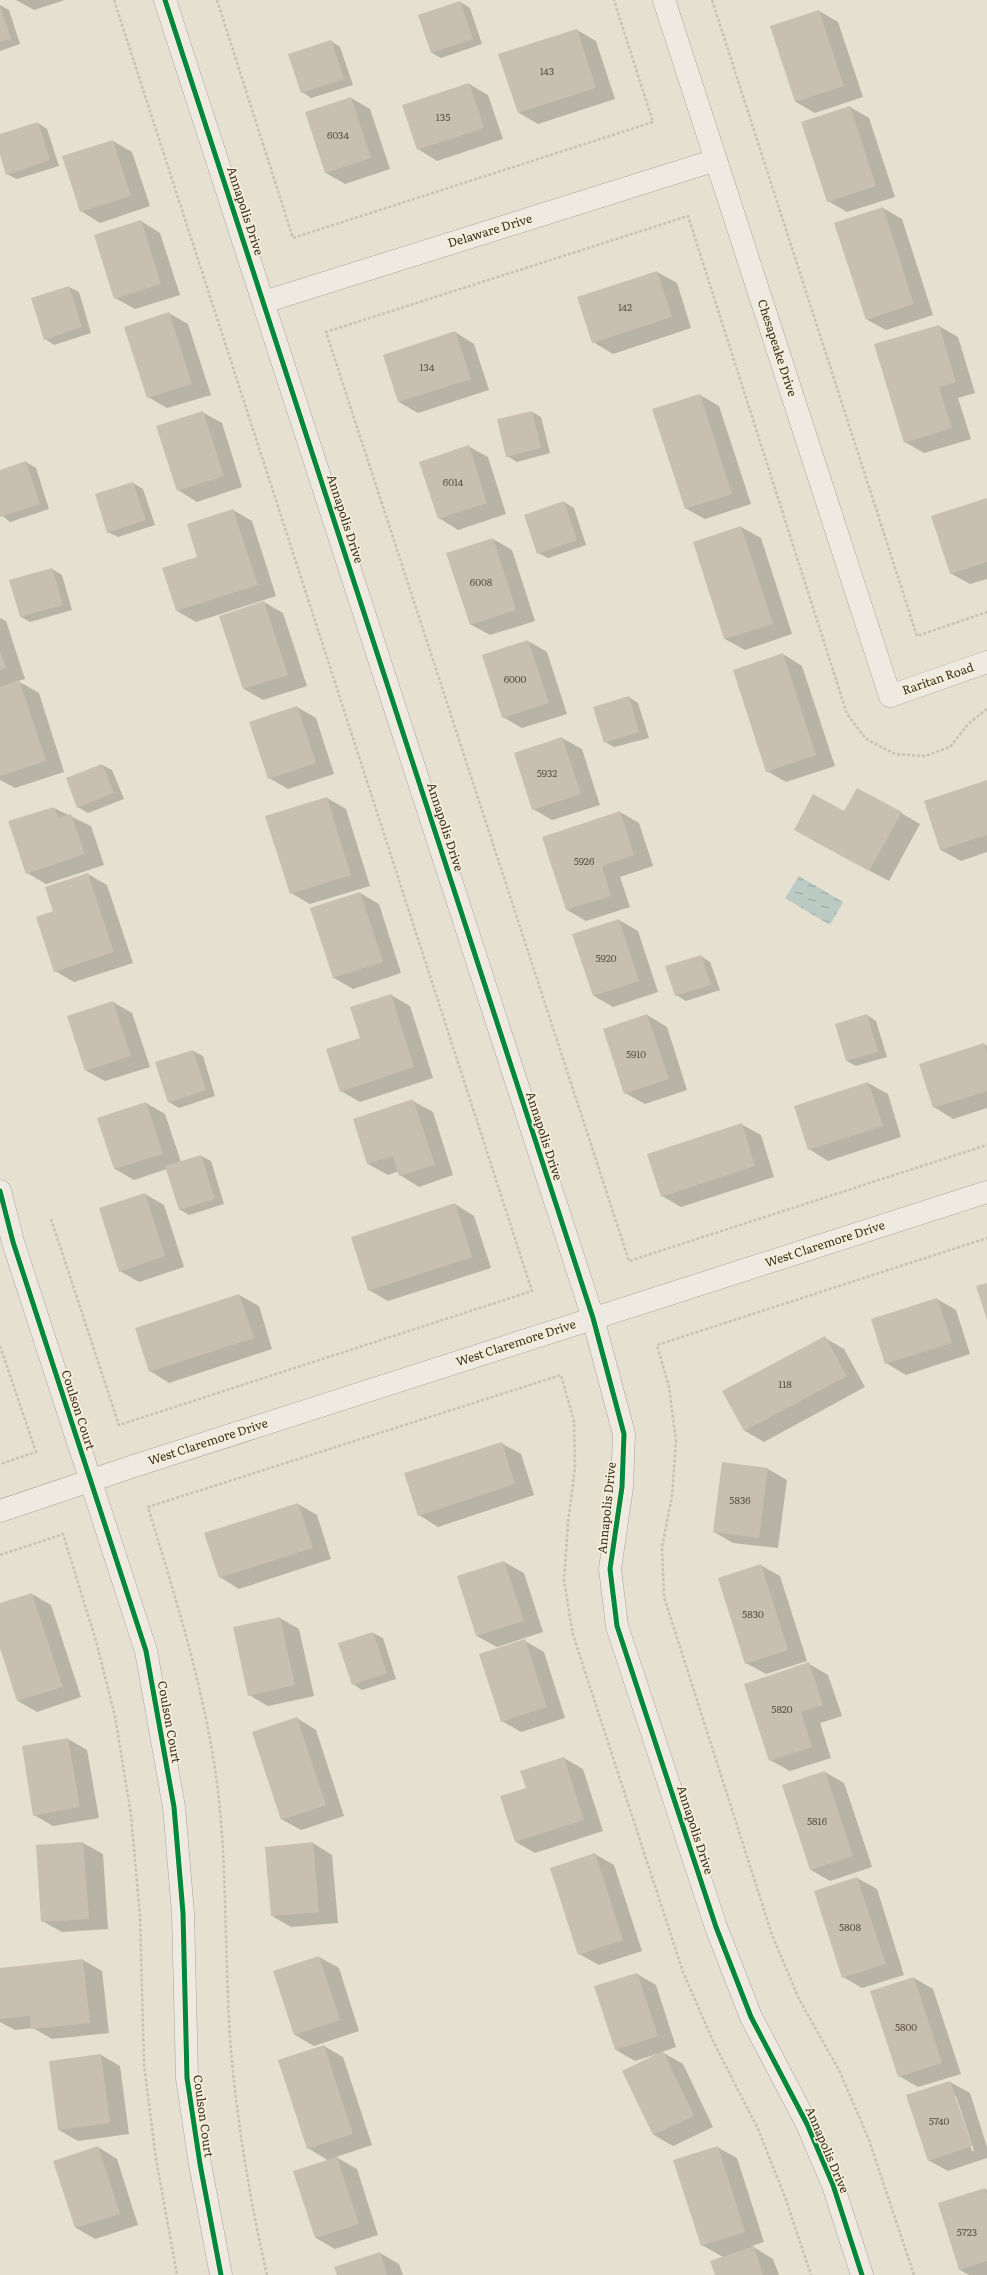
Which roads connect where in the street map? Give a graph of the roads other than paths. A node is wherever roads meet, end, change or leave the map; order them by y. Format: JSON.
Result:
{"nodes":[{"id":1,"x":166,"y":0,"type":"edge"},
{"id":2,"x":664,"y":0,"type":"edge"},
{"id":3,"x":716,"y":160,"type":"junction"},
{"id":4,"x":264,"y":302,"type":"junction"},
{"id":5,"x":987,"y":662,"type":"edge"},
{"id":6,"x":890,"y":696,"type":"joint"},
{"id":7,"x":0,"y":1191,"type":"edge"},
{"id":8,"x":987,"y":1192,"type":"edge"},
{"id":9,"x":593,"y":1318,"type":"junction"},
{"id":10,"x":91,"y":1480,"type":"junction"},
{"id":11,"x":0,"y":1512,"type":"edge"},
{"id":12,"x":221,"y":2275,"type":"edge"},
{"id":13,"x":862,"y":2275,"type":"edge"}],
"edges":[{"from":1,"to":4,"type":"street","name":"Annapolis Drive"},
{"from":2,"to":3,"type":"street","name":"Chesapeake Drive"},
{"from":3,"to":4,"type":"street","name":"Delaware Drive"},
{"from":3,"to":6,"type":"street","name":"Chesapeake Drive"},
{"from":4,"to":9,"type":"street","name":"Annapolis Drive"},
{"from":5,"to":6,"type":"street","name":"Raritan Road"},
{"from":7,"to":10,"type":"street","name":"Coulson Court"},
{"from":8,"to":9,"type":"street","name":"West Claremore Drive"},
{"from":9,"to":10,"type":"street","name":"West Claremore Drive"},
{"from":9,"to":13,"type":"street","name":"Annapolis Drive"},
{"from":10,"to":11,"type":"street","name":"West Claremore Drive"},
{"from":10,"to":12,"type":"street","name":"Coulson Court"}]}
